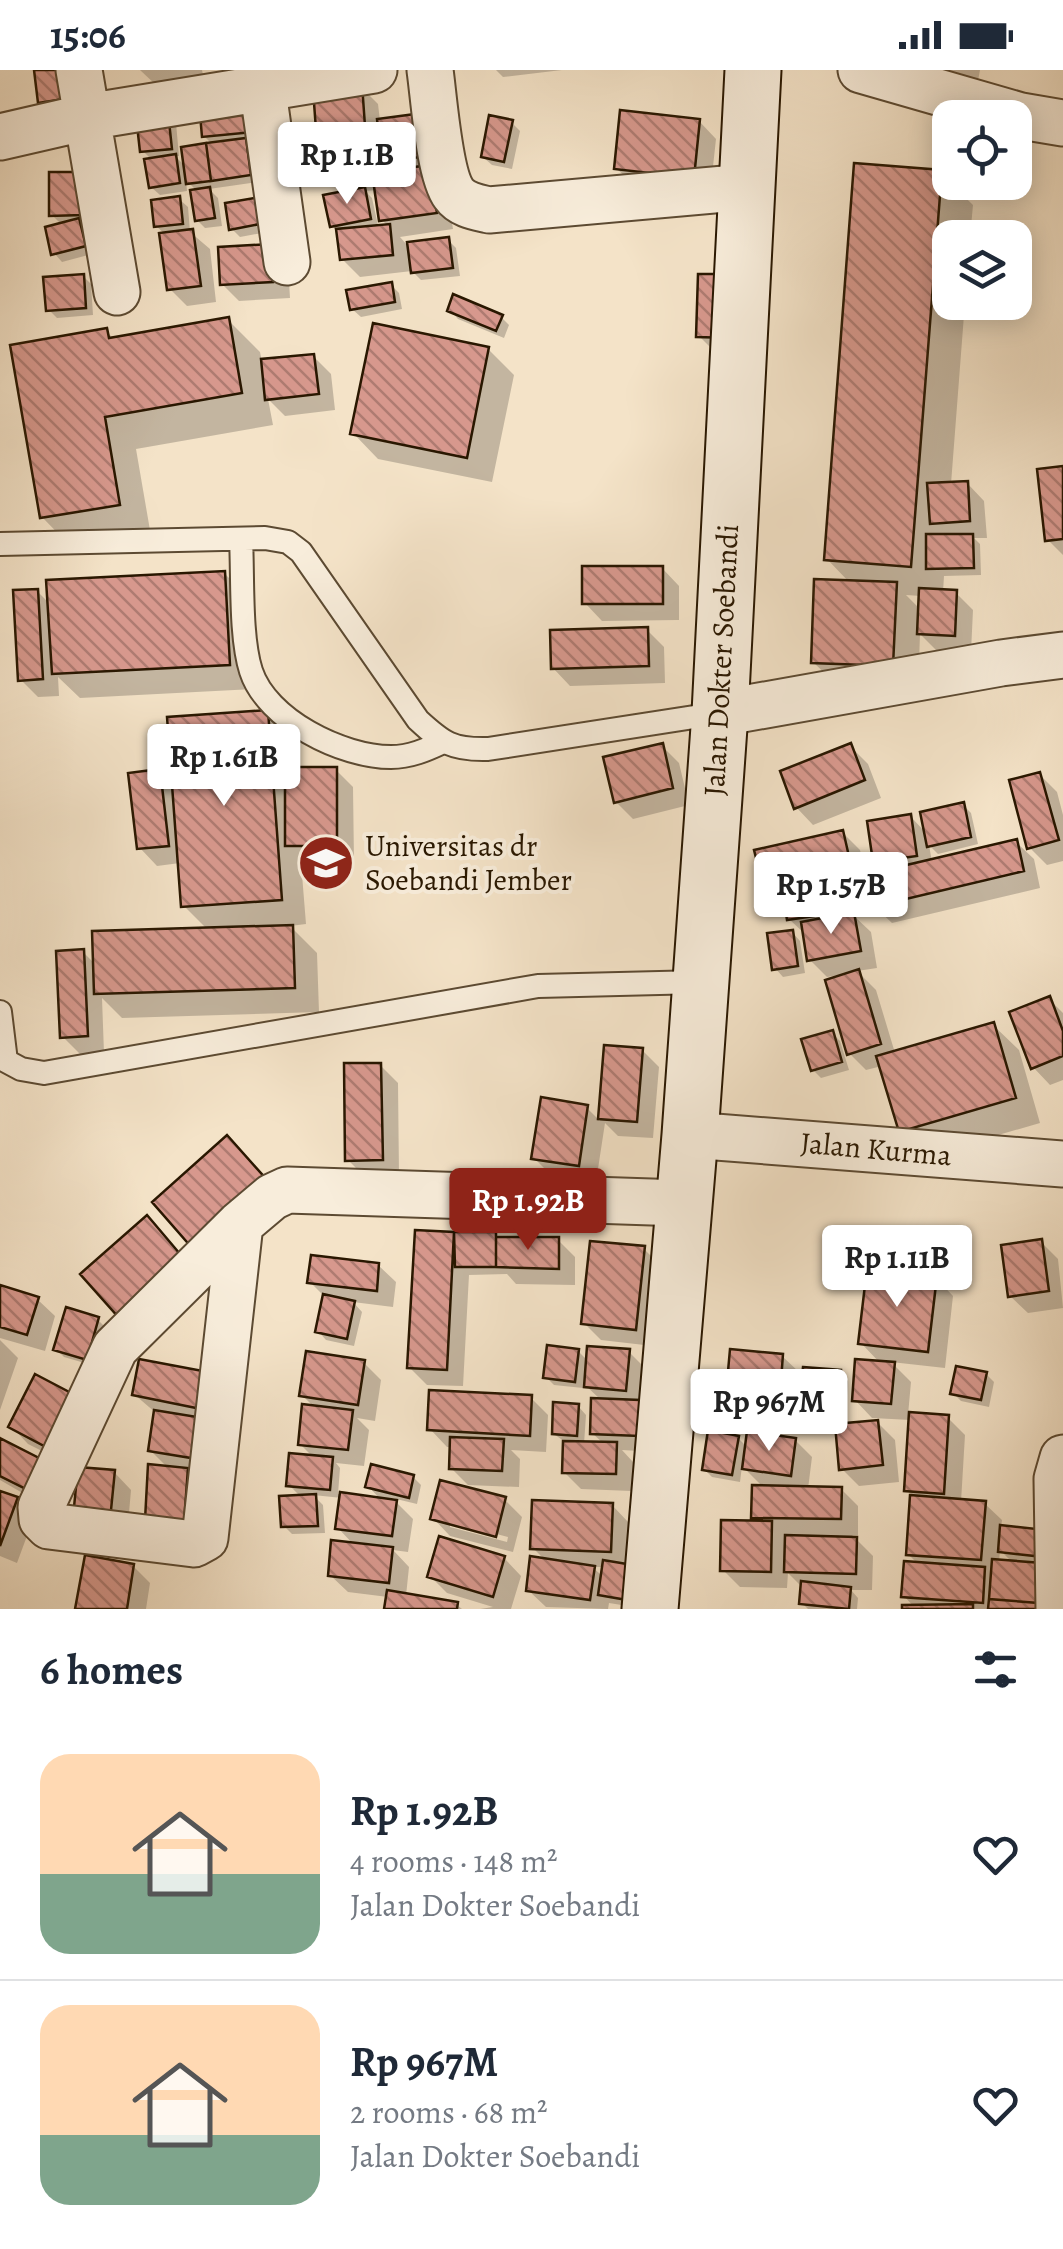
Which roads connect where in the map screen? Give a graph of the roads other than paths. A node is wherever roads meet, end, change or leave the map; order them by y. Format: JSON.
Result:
{"nodes":[{"id":1,"x":79,"y":70,"type":"edge"},
{"id":2,"x":374,"y":70,"type":"edge"},
{"id":3,"x":430,"y":70,"type":"edge"},
{"id":4,"x":753,"y":70,"type":"edge"},
{"id":5,"x":861,"y":70,"type":"edge"},
{"id":6,"x":262,"y":78,"type":"edge"},
{"id":7,"x":87,"y":117,"type":"junction"},
{"id":8,"x":1063,"y":123,"type":"edge"},
{"id":9,"x":0,"y":136,"type":"edge"},
{"id":10,"x":747,"y":187,"type":"junction"},
{"id":11,"x":287,"y":262,"type":"dead end"},
{"id":12,"x":117,"y":292,"type":"dead end"},
{"id":13,"x":240,"y":539,"type":"junction"},
{"id":14,"x":0,"y":544,"type":"edge"},
{"id":15,"x":1063,"y":655,"type":"edge"},
{"id":16,"x":720,"y":713,"type":"junction"},
{"id":17,"x":443,"y":742,"type":"junction"},
{"id":18,"x":700,"y":982,"type":"junction"},
{"id":19,"x":0,"y":1012,"type":"edge"},
{"id":20,"x":690,"y":1134,"type":"junction"},
{"id":21,"x":1063,"y":1164,"type":"edge"},
{"id":22,"x":682,"y":1203,"type":"junction"},
{"id":23,"x":240,"y":1224,"type":"junction"},
{"id":24,"x":1063,"y":1458,"type":"edge"},
{"id":25,"x":650,"y":1609,"type":"edge"},
{"id":26,"x":1060,"y":1609,"type":"edge"}],
"edges":[{"from":1,"to":7,"type":"street"},
{"from":2,"to":6,"type":"street"},
{"from":3,"to":10,"type":"street"},
{"from":4,"to":10,"type":"main road","name":"Jalan Dokter Soebandi"},
{"from":5,"to":8,"type":"street"},
{"from":6,"to":7,"type":"street"},
{"from":6,"to":11,"type":"street"},
{"from":7,"to":9,"type":"street"},
{"from":7,"to":12,"type":"street"},
{"from":10,"to":16,"type":"main road","name":"Jalan Dokter Soebandi"},
{"from":13,"to":14,"type":"lane"},
{"from":13,"to":17,"type":"lane"},
{"from":13,"to":17,"type":"lane"},
{"from":15,"to":16,"type":"street"},
{"from":16,"to":17,"type":"lane"},
{"from":16,"to":18,"type":"main road","name":"Jalan Dokter Soebandi"},
{"from":18,"to":19,"type":"lane"},
{"from":18,"to":20,"type":"main road","name":"Jalan Dokter Soebandi"},
{"from":20,"to":21,"type":"street","name":"Jalan Kurma"},
{"from":20,"to":22,"type":"main road","name":"Jalan Dokter Soebandi"},
{"from":22,"to":23,"type":"street"},
{"from":22,"to":25,"type":"main road","name":"Jalan Dokter Soebandi"},
{"from":23,"to":23,"type":"street"},
{"from":24,"to":26,"type":"street"}]}
